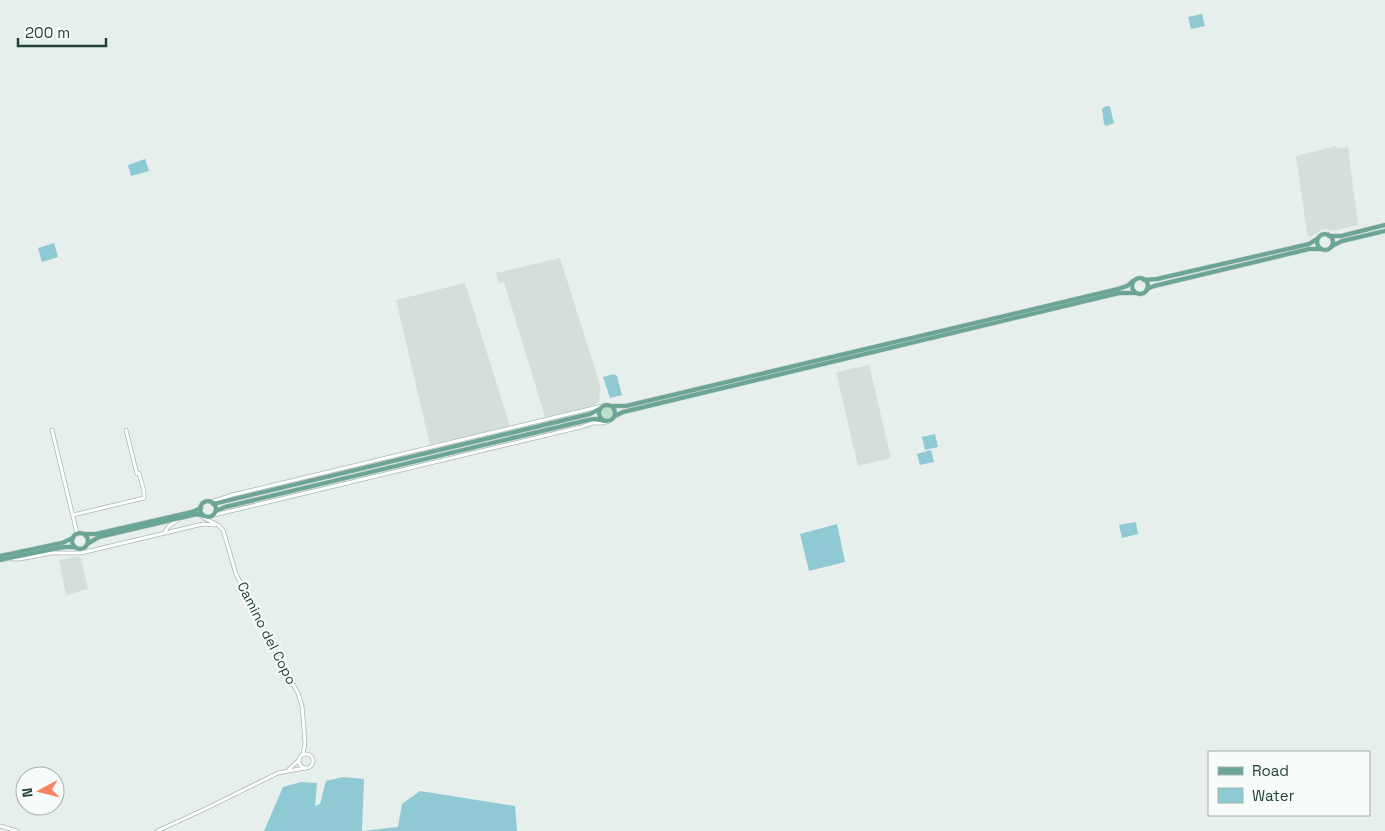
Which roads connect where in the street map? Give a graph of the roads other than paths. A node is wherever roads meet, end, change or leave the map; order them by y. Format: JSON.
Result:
{"nodes":[{"id":1,"x":1385,"y":225,"type":"edge"},
{"id":2,"x":1385,"y":231,"type":"edge"},
{"id":3,"x":1329,"y":236,"type":"junction"},
{"id":4,"x":1317,"y":239,"type":"junction"},
{"id":5,"x":1332,"y":246,"type":"junction"},
{"id":6,"x":1320,"y":249,"type":"junction"},
{"id":7,"x":1144,"y":280,"type":"junction"},
{"id":8,"x":1134,"y":281,"type":"junction"},
{"id":9,"x":1147,"y":289,"type":"junction"},
{"id":10,"x":1135,"y":293,"type":"junction"},
{"id":11,"x":613,"y":406,"type":"junction"},
{"id":12,"x":601,"y":407,"type":"junction"},
{"id":13,"x":616,"y":416,"type":"junction"},
{"id":14,"x":607,"y":421,"type":"junction"},
{"id":15,"x":52,"y":430,"type":"dead end"},
{"id":16,"x":126,"y":430,"type":"dead end"},
{"id":17,"x":212,"y":503,"type":"junction"},
{"id":18,"x":201,"y":508,"type":"junction"},
{"id":19,"x":73,"y":515,"type":"junction"},
{"id":20,"x":192,"y":516,"type":"junction"},
{"id":21,"x":211,"y":516,"type":"junction"},
{"id":22,"x":179,"y":519,"type":"junction"},
{"id":23,"x":218,"y":525,"type":"junction"},
{"id":24,"x":78,"y":533,"type":"junction"},
{"id":25,"x":84,"y":534,"type":"junction"},
{"id":26,"x":163,"y":534,"type":"junction"},
{"id":27,"x":73,"y":538,"type":"junction"},
{"id":28,"x":87,"y":544,"type":"junction"},
{"id":29,"x":75,"y":547,"type":"junction"},
{"id":30,"x":0,"y":556,"type":"edge"},
{"id":31,"x":7,"y":559,"type":"junction"},
{"id":32,"x":0,"y":560,"type":"edge"},
{"id":33,"x":305,"y":744,"type":"junction"},
{"id":34,"x":303,"y":754,"type":"junction"},
{"id":35,"x":309,"y":754,"type":"junction"},
{"id":36,"x":299,"y":760,"type":"junction"},
{"id":37,"x":305,"y":768,"type":"junction"},
{"id":38,"x":288,"y":770,"type":"junction"},
{"id":39,"x":0,"y":826,"type":"edge"},
{"id":40,"x":17,"y":831,"type":"edge"},
{"id":41,"x":156,"y":831,"type":"edge"}],
"edges":[{"from":1,"to":3,"type":"main road"},
{"from":2,"to":5,"type":"main road"},
{"from":3,"to":4,"type":"main road"},
{"from":3,"to":5,"type":"main road"},
{"from":4,"to":6,"type":"main road"},
{"from":4,"to":7,"type":"main road"},
{"from":5,"to":6,"type":"main road"},
{"from":6,"to":9,"type":"main road"},
{"from":7,"to":8,"type":"main road"},
{"from":7,"to":9,"type":"main road"},
{"from":8,"to":10,"type":"main road"},
{"from":8,"to":11,"type":"main road"},
{"from":9,"to":10,"type":"main road"},
{"from":10,"to":13,"type":"main road"},
{"from":11,"to":12,"type":"main road"},
{"from":11,"to":13,"type":"main road"},
{"from":12,"to":14,"type":"main road"},
{"from":12,"to":17,"type":"main road"},
{"from":13,"to":14,"type":"main road"},
{"from":14,"to":21,"type":"main road"},
{"from":15,"to":19,"type":"street"},
{"from":16,"to":19,"type":"street"},
{"from":17,"to":18,"type":"main road"},
{"from":17,"to":21,"type":"main road"},
{"from":18,"to":21,"type":"main road"},
{"from":18,"to":25,"type":"main road"},
{"from":19,"to":24,"type":"street"},
{"from":20,"to":21,"type":"street"},
{"from":20,"to":21,"type":"main road"},
{"from":20,"to":22,"type":"main road"},
{"from":21,"to":23,"type":"street","name":"Camino del Copo"},
{"from":22,"to":26,"type":"street"},
{"from":22,"to":28,"type":"main road"},
{"from":23,"to":26,"type":"street"},
{"from":23,"to":33,"type":"street","name":"Camino del Copo"},
{"from":24,"to":25,"type":"main road"},
{"from":24,"to":27,"type":"main road"},
{"from":25,"to":28,"type":"main road"},
{"from":26,"to":31,"type":"street"},
{"from":27,"to":29,"type":"main road"},
{"from":27,"to":30,"type":"main road"},
{"from":28,"to":29,"type":"main road"},
{"from":29,"to":31,"type":"main road"},
{"from":31,"to":32,"type":"main road"},
{"from":33,"to":34,"type":"street"},
{"from":33,"to":35,"type":"street"},
{"from":34,"to":35,"type":"street"},
{"from":34,"to":36,"type":"street"},
{"from":35,"to":37,"type":"street"},
{"from":36,"to":37,"type":"street"},
{"from":36,"to":38,"type":"street"},
{"from":37,"to":38,"type":"street"},
{"from":38,"to":41,"type":"street"},
{"from":39,"to":40,"type":"street"}]}
